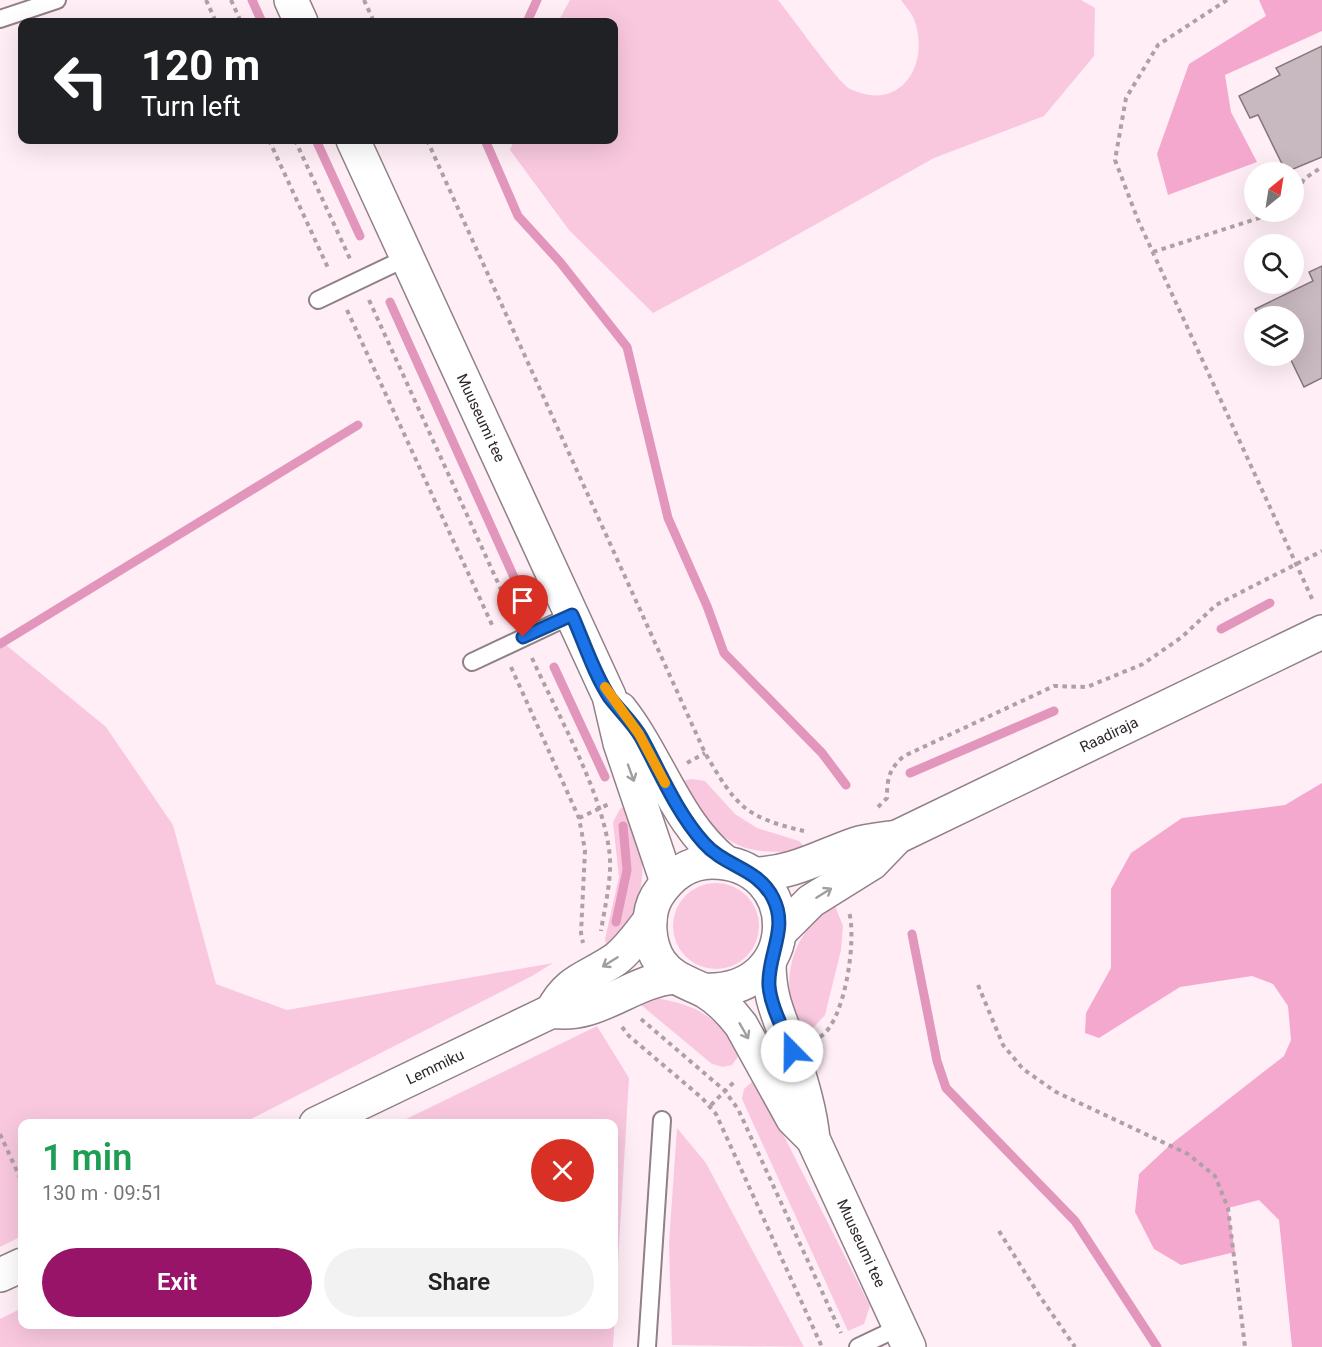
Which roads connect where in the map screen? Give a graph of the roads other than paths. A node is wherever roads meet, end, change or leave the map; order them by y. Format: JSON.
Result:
{"nodes":[{"id":1,"x":57,"y":0,"type":"edge"},
{"id":2,"x":291,"y":0,"type":"edge"},
{"id":3,"x":299,"y":18,"type":"edge"},
{"id":4,"x":0,"y":19,"type":"edge"},
{"id":5,"x":355,"y":144,"type":"edge"},
{"id":6,"x":406,"y":258,"type":"junction"},
{"id":7,"x":318,"y":300,"type":"dead end"},
{"id":8,"x":572,"y":615,"type":"junction"},
{"id":9,"x":1320,"y":622,"type":"edge"},
{"id":10,"x":472,"y":662,"type":"dead end"},
{"id":11,"x":609,"y":696,"type":"junction"},
{"id":12,"x":897,"y":837,"type":"junction"},
{"id":13,"x":739,"y":868,"type":"junction"},
{"id":14,"x":667,"y":882,"type":"junction"},
{"id":15,"x":650,"y":920,"type":"junction"},
{"id":16,"x":780,"y":932,"type":"junction"},
{"id":17,"x":769,"y":962,"type":"junction"},
{"id":18,"x":674,"y":977,"type":"junction"},
{"id":19,"x":703,"y":990,"type":"junction"},
{"id":20,"x":552,"y":1011,"type":"junction"},
{"id":21,"x":326,"y":1119,"type":"edge"},
{"id":22,"x":662,"y":1120,"type":"dead end"},
{"id":23,"x":813,"y":1139,"type":"junction"},
{"id":24,"x":18,"y":1266,"type":"edge"},
{"id":25,"x":0,"y":1275,"type":"edge"},
{"id":26,"x":904,"y":1337,"type":"edge"},
{"id":27,"x":647,"y":1347,"type":"edge"},
{"id":28,"x":858,"y":1347,"type":"edge"}],
"edges":[{"from":1,"to":4,"type":"lane"},
{"from":2,"to":3,"type":"street"},
{"from":5,"to":6,"type":"street","name":"Muuseumi tee"},
{"from":6,"to":7,"type":"lane"},
{"from":6,"to":8,"type":"street","name":"Muuseumi tee"},
{"from":8,"to":10,"type":"lane"},
{"from":8,"to":11,"type":"street","name":"Muuseumi tee"},
{"from":9,"to":12,"type":"street","name":"Raadiraja"},
{"from":11,"to":13,"type":"street","name":"Muuseumi tee"},
{"from":11,"to":14,"type":"street","name":"Muuseumi tee","one_way":true},
{"from":12,"to":13,"type":"street","name":"Raadiraja"},
{"from":16,"to":12,"type":"street","name":"Raadiraja","one_way":true},
{"from":13,"to":14,"type":"street","name":"Muuseumi tee"},
{"from":13,"to":16,"type":"street","name":"Muuseumi tee"},
{"from":14,"to":15,"type":"street","name":"Muuseumi tee"},
{"from":15,"to":18,"type":"street","name":"Muuseumi tee"},
{"from":15,"to":20,"type":"street","one_way":true},
{"from":16,"to":17,"type":"street","name":"Muuseumi tee"},
{"from":17,"to":19,"type":"street","name":"Muuseumi tee"},
{"from":17,"to":23,"type":"street","name":"Muuseumi tee"},
{"from":18,"to":19,"type":"street","name":"Muuseumi tee"},
{"from":18,"to":20,"type":"street","name":"Lemmiku"},
{"from":19,"to":23,"type":"street","name":"Muuseumi tee","one_way":true},
{"from":20,"to":21,"type":"street","name":"Lemmiku"},
{"from":22,"to":27,"type":"lane"},
{"from":23,"to":26,"type":"street","name":"Muuseumi tee"},
{"from":24,"to":25,"type":"street"},
{"from":26,"to":28,"type":"lane"}]}
